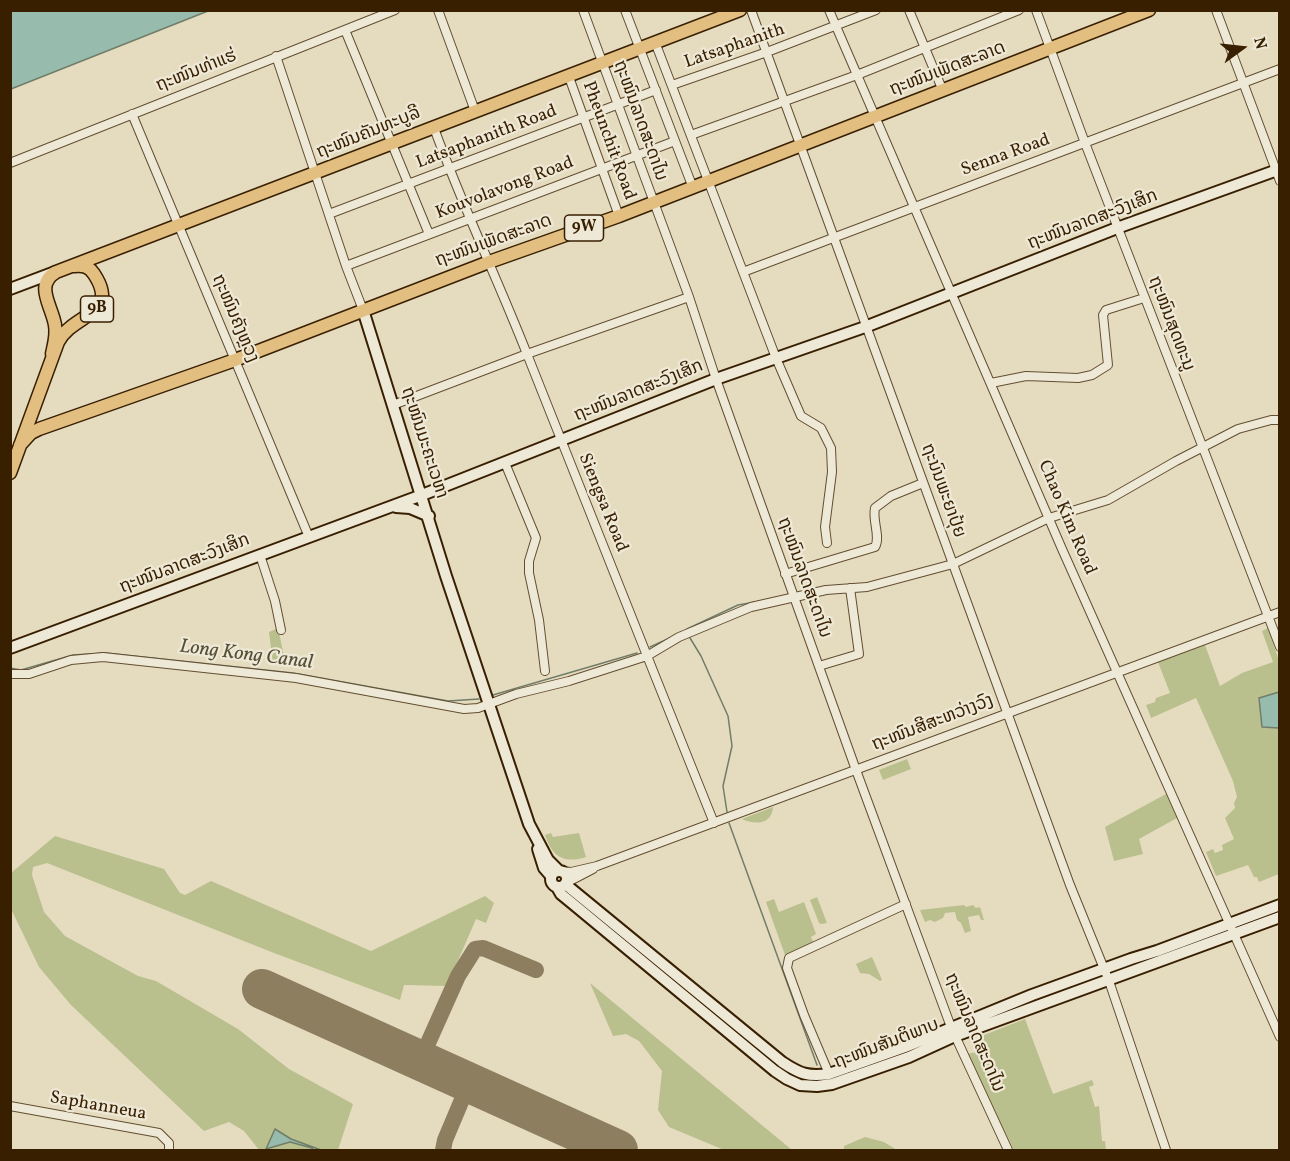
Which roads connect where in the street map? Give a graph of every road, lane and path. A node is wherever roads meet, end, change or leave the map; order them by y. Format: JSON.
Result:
{"nodes":[{"id":1,"x":395,"y":10,"type":"edge"},
{"id":2,"x":438,"y":10,"type":"edge"},
{"id":3,"x":582,"y":10,"type":"edge"},
{"id":4,"x":625,"y":10,"type":"edge"},
{"id":5,"x":740,"y":10,"type":"edge"},
{"id":6,"x":751,"y":10,"type":"edge"},
{"id":7,"x":828,"y":10,"type":"edge"},
{"id":8,"x":876,"y":10,"type":"edge"},
{"id":9,"x":909,"y":10,"type":"edge"},
{"id":10,"x":1019,"y":10,"type":"edge"},
{"id":11,"x":1036,"y":10,"type":"edge"},
{"id":12,"x":1149,"y":10,"type":"edge"},
{"id":13,"x":1216,"y":10,"type":"edge"},
{"id":14,"x":836,"y":27,"type":"junction"},
{"id":15,"x":345,"y":30,"type":"junction"},
{"id":16,"x":655,"y":42,"type":"junction"},
{"id":17,"x":924,"y":47,"type":"junction"},
{"id":18,"x":640,"y":48,"type":"junction"},
{"id":19,"x":1050,"y":50,"type":"junction"},
{"id":20,"x":767,"y":52,"type":"junction"},
{"id":21,"x":276,"y":56,"type":"junction"},
{"id":22,"x":603,"y":64,"type":"junction"},
{"id":23,"x":1280,"y":69,"type":"edge"},
{"id":24,"x":857,"y":75,"type":"junction"},
{"id":25,"x":568,"y":77,"type":"junction"},
{"id":26,"x":1241,"y":83,"type":"junction"},
{"id":27,"x":672,"y":85,"type":"junction"},
{"id":28,"x":656,"y":90,"type":"junction"},
{"id":29,"x":943,"y":91,"type":"junction"},
{"id":30,"x":785,"y":101,"type":"junction"},
{"id":31,"x":618,"y":105,"type":"junction"},
{"id":32,"x":475,"y":111,"type":"junction"},
{"id":33,"x":132,"y":114,"type":"junction"},
{"id":34,"x":583,"y":118,"type":"junction"},
{"id":35,"x":874,"y":118,"type":"junction"},
{"id":36,"x":434,"y":128,"type":"junction"},
{"id":37,"x":691,"y":135,"type":"junction"},
{"id":38,"x":675,"y":141,"type":"junction"},
{"id":39,"x":1084,"y":143,"type":"junction"},
{"id":40,"x":393,"y":144,"type":"junction"},
{"id":41,"x":801,"y":146,"type":"junction"},
{"id":42,"x":636,"y":156,"type":"junction"},
{"id":43,"x":10,"y":163,"type":"edge"},
{"id":44,"x":602,"y":168,"type":"junction"},
{"id":45,"x":449,"y":170,"type":"junction"},
{"id":46,"x":316,"y":174,"type":"junction"},
{"id":47,"x":1278,"y":174,"type":"edge"},
{"id":48,"x":709,"y":181,"type":"junction"},
{"id":49,"x":409,"y":184,"type":"junction"},
{"id":50,"x":693,"y":188,"type":"junction"},
{"id":51,"x":653,"y":203,"type":"junction"},
{"id":52,"x":912,"y":207,"type":"junction"},
{"id":53,"x":329,"y":214,"type":"junction"},
{"id":54,"x":619,"y":216,"type":"junction"},
{"id":55,"x":469,"y":219,"type":"junction"},
{"id":56,"x":179,"y":225,"type":"junction"},
{"id":57,"x":1117,"y":228,"type":"junction"},
{"id":58,"x":429,"y":234,"type":"junction"},
{"id":59,"x":834,"y":238,"type":"junction"},
{"id":60,"x":489,"y":262,"type":"junction"},
{"id":61,"x":71,"y":266,"type":"junction"},
{"id":62,"x":346,"y":266,"type":"junction"},
{"id":63,"x":56,"y":272,"type":"junction"},
{"id":64,"x":743,"y":272,"type":"junction"},
{"id":65,"x":22,"y":285,"type":"junction"},
{"id":66,"x":10,"y":289,"type":"edge"},
{"id":67,"x":951,"y":293,"type":"junction"},
{"id":68,"x":46,"y":296,"type":"junction"},
{"id":69,"x":688,"y":297,"type":"junction"},
{"id":70,"x":1144,"y":298,"type":"junction"},
{"id":71,"x":363,"y":310,"type":"junction"},
{"id":72,"x":866,"y":327,"type":"junction"},
{"id":73,"x":52,"y":354,"type":"junction"},
{"id":74,"x":527,"y":354,"type":"junction"},
{"id":75,"x":776,"y":358,"type":"junction"},
{"id":76,"x":235,"y":360,"type":"junction"},
{"id":77,"x":716,"y":380,"type":"junction"},
{"id":78,"x":991,"y":383,"type":"junction"},
{"id":79,"x":393,"y":405,"type":"junction"},
{"id":80,"x":33,"y":408,"type":"junction"},
{"id":81,"x":1280,"y":420,"type":"edge"},
{"id":82,"x":48,"y":425,"type":"junction"},
{"id":83,"x":561,"y":441,"type":"junction"},
{"id":84,"x":21,"y":445,"type":"junction"},
{"id":85,"x":1202,"y":447,"type":"junction"},
{"id":86,"x":505,"y":463,"type":"junction"},
{"id":87,"x":10,"y":473,"type":"edge"},
{"id":88,"x":923,"y":483,"type":"junction"},
{"id":89,"x":422,"y":495,"type":"junction"},
{"id":90,"x":390,"y":507,"type":"junction"},
{"id":91,"x":429,"y":516,"type":"junction"},
{"id":92,"x":1049,"y":519,"type":"junction"},
{"id":93,"x":309,"y":537,"type":"junction"},
{"id":94,"x":827,"y":543,"type":"dead end"},
{"id":95,"x":260,"y":555,"type":"junction"},
{"id":96,"x":952,"y":564,"type":"junction"},
{"id":97,"x":785,"y":574,"type":"junction"},
{"id":98,"x":850,"y":588,"type":"junction"},
{"id":99,"x":794,"y":598,"type":"junction"},
{"id":100,"x":1280,"y":612,"type":"edge"},
{"id":101,"x":1268,"y":616,"type":"junction"},
{"id":102,"x":281,"y":630,"type":"dead end"},
{"id":103,"x":1280,"y":647,"type":"edge"},
{"id":104,"x":10,"y":648,"type":"edge"},
{"id":105,"x":647,"y":656,"type":"junction"},
{"id":106,"x":819,"y":666,"type":"junction"},
{"id":107,"x":545,"y":671,"type":"dead end"},
{"id":108,"x":1118,"y":671,"type":"junction"},
{"id":109,"x":10,"y":674,"type":"edge"},
{"id":110,"x":489,"y":704,"type":"junction"},
{"id":111,"x":1007,"y":712,"type":"junction"},
{"id":112,"x":856,"y":770,"type":"junction"},
{"id":113,"x":714,"y":823,"type":"junction"},
{"id":114,"x":597,"y":866,"type":"junction"},
{"id":115,"x":557,"y":873,"type":"junction"},
{"id":116,"x":563,"y":885,"type":"junction"},
{"id":117,"x":906,"y":904,"type":"junction"},
{"id":118,"x":1280,"y":905,"type":"edge"},
{"id":119,"x":1280,"y":917,"type":"edge"},
{"id":120,"x":1229,"y":922,"type":"junction"},
{"id":121,"x":1234,"y":933,"type":"junction"},
{"id":122,"x":1104,"y":969,"type":"junction"},
{"id":123,"x":1108,"y":981,"type":"junction"},
{"id":124,"x":953,"y":1031,"type":"junction"},
{"id":125,"x":1280,"y":1037,"type":"edge"},
{"id":126,"x":829,"y":1074,"type":"junction"},
{"id":127,"x":10,"y":1106,"type":"edge"},
{"id":128,"x":169,"y":1150,"type":"edge"},
{"id":129,"x":1008,"y":1150,"type":"edge"},
{"id":130,"x":1167,"y":1150,"type":"edge"}],
"edges":[{"from":1,"to":15,"type":"street","name":"ຖະໜົນທ່າແຮ່"},
{"from":2,"to":32,"type":"street"},
{"from":3,"to":22,"type":"street","name":"ຖະໜົນລາດສະດາໄນ"},
{"from":4,"to":18,"type":"street"},
{"from":5,"to":16,"type":"main road","name":"ຖະໜົນຄັນທະບູລີ"},
{"from":6,"to":20,"type":"street","name":"ຖະນົນພະຍາປຸ້ຍ"},
{"from":7,"to":14,"type":"street","name":"Chao Kim Road"},
{"from":8,"to":14,"type":"street","name":"Latsaphanith"},
{"from":9,"to":17,"type":"street"},
{"from":10,"to":17,"type":"street"},
{"from":11,"to":19,"type":"street","name":"ຖະໜົນສຸດທະນູ"},
{"from":12,"to":19,"type":"main road","name":"ຖະໜົນເພັດສະລາດ","number":"9W"},
{"from":13,"to":26,"type":"street"},
{"from":14,"to":20,"type":"street","name":"Latsaphanith"},
{"from":14,"to":24,"type":"street","name":"Chao Kim Road"},
{"from":15,"to":21,"type":"street","name":"ຖະໜົນທ່າແຮ່"},
{"from":15,"to":40,"type":"street"},
{"from":16,"to":18,"type":"main road","name":"ຖະໜົນຄັນທະບູລີ"},
{"from":16,"to":27,"type":"street"},
{"from":17,"to":24,"type":"street"},
{"from":17,"to":29,"type":"street"},
{"from":18,"to":22,"type":"main road","name":"ຖະໜົນຄັນທະບູລີ"},
{"from":18,"to":28,"type":"street"},
{"from":19,"to":29,"type":"main road","name":"ຖະໜົນເພັດສະລາດ","number":"9W"},
{"from":19,"to":39,"type":"street","name":"ຖະໜົນສຸດທະນູ"},
{"from":20,"to":27,"type":"street","name":"Latsaphanith"},
{"from":20,"to":30,"type":"street","name":"ຖະນົນພະຍາປຸ້ຍ"},
{"from":21,"to":33,"type":"street","name":"ຖະໜົນທ່າແຮ່"},
{"from":21,"to":46,"type":"street","name":"ຖະໜົນມະຄະເວຫາ"},
{"from":22,"to":25,"type":"main road","name":"ຖະໜົນຄັນທະບູລີ"},
{"from":22,"to":31,"type":"street","name":"ຖະໜົນລາດສະດາໄນ"},
{"from":23,"to":26,"type":"street","name":"Senna Road"},
{"from":24,"to":30,"type":"street"},
{"from":24,"to":35,"type":"street","name":"Chao Kim Road"},
{"from":25,"to":32,"type":"main road","name":"ຖະໜົນຄັນທະບູລີ"},
{"from":25,"to":34,"type":"street","name":"Pheunchit Road"},
{"from":26,"to":39,"type":"street","name":"Senna Road"},
{"from":26,"to":47,"type":"street"},
{"from":27,"to":37,"type":"street"},
{"from":28,"to":31,"type":"street","name":"Latsaphanith Road"},
{"from":28,"to":38,"type":"street"},
{"from":29,"to":35,"type":"main road","name":"ຖະໜົນເພັດສະລາດ","number":"9W"},
{"from":30,"to":37,"type":"street"},
{"from":30,"to":41,"type":"street","name":"ຖະນົນພະຍາປຸ້ຍ"},
{"from":31,"to":34,"type":"street","name":"Latsaphanith Road"},
{"from":31,"to":42,"type":"street","name":"ຖະໜົນລາດສະດາໄນ"},
{"from":32,"to":36,"type":"main road","name":"ຖະໜົນຄັນທະບູລີ"},
{"from":33,"to":43,"type":"street","name":"ຖະໜົນທ່າແຮ່"},
{"from":33,"to":56,"type":"street","name":"ຖະໜົນຄັງຫຼວງ"},
{"from":34,"to":44,"type":"street","name":"Pheunchit Road"},
{"from":34,"to":45,"type":"street","name":"Latsaphanith Road"},
{"from":35,"to":41,"type":"main road","name":"ຖະໜົນເພັດສະລາດ","number":"9W"},
{"from":35,"to":52,"type":"street","name":"Chao Kim Road"},
{"from":36,"to":40,"type":"main road","name":"ຖະໜົນຄັນທະບູລີ"},
{"from":36,"to":45,"type":"street","name":"Siengsa Road"},
{"from":37,"to":48,"type":"street"},
{"from":38,"to":42,"type":"street","name":"Kouvolavong Road"},
{"from":38,"to":50,"type":"street"},
{"from":39,"to":52,"type":"street","name":"Senna Road"},
{"from":39,"to":57,"type":"street","name":"ຖະໜົນສຸດທະນູ"},
{"from":40,"to":46,"type":"main road","name":"ຖະໜົນຄັນທະບູລີ"},
{"from":40,"to":49,"type":"street"},
{"from":41,"to":48,"type":"main road","name":"ຖະໜົນເພັດສະລາດ","number":"9W"},
{"from":41,"to":59,"type":"street","name":"ຖະນົນພະຍາປຸ້ຍ"},
{"from":42,"to":44,"type":"street","name":"Kouvolavong Road"},
{"from":42,"to":51,"type":"street","name":"ຖະໜົນລາດສະດາໄນ"},
{"from":44,"to":54,"type":"street","name":"Pheunchit Road"},
{"from":44,"to":55,"type":"street","name":"Kouvolavong Road"},
{"from":45,"to":49,"type":"street","name":"Latsaphanith Road"},
{"from":45,"to":55,"type":"street","name":"Siengsa Road"},
{"from":46,"to":53,"type":"street","name":"ຖະໜົນມະຄະເວຫາ"},
{"from":46,"to":56,"type":"main road","name":"ຖະໜົນຄັນທະບູລີ"},
{"from":47,"to":57,"type":"street","name":"ຖະໜົນລາດສະວົງເສິກ"},
{"from":48,"to":50,"type":"main road","name":"ຖະໜົນເພັດສະລາດ","number":"9W"},
{"from":48,"to":64,"type":"street"},
{"from":49,"to":53,"type":"street","name":"Latsaphanith Road"},
{"from":49,"to":58,"type":"street"},
{"from":50,"to":51,"type":"main road","name":"ຖະໜົນເພັດສະລາດ","number":"9W"},
{"from":51,"to":54,"type":"main road","name":"ຖະໜົນເພັດສະລາດ","number":"9W"},
{"from":51,"to":69,"type":"street","name":"ຖະໜົນລາດສະດາໄນ"},
{"from":52,"to":59,"type":"street","name":"Senna Road"},
{"from":52,"to":67,"type":"street","name":"Chao Kim Road"},
{"from":53,"to":62,"type":"street","name":"ຖະໜົນມະຄະເວຫາ"},
{"from":54,"to":60,"type":"main road","name":"ຖະໜົນເພັດສະລາດ","number":"9W"},
{"from":55,"to":58,"type":"street","name":"Kouvolavong Road"},
{"from":55,"to":60,"type":"street","name":"Siengsa Road"},
{"from":56,"to":61,"type":"main road","name":"ຖະໜົນຄັນທະບູລີ"},
{"from":56,"to":76,"type":"street","name":"ຖະໜົນຄັງຫຼວງ"},
{"from":57,"to":67,"type":"street","name":"ຖະໜົນລາດສະວົງເສິກ"},
{"from":57,"to":70,"type":"street","name":"ຖະໜົນສຸດທະນູ"},
{"from":58,"to":62,"type":"street","name":"Kouvolavong Road"},
{"from":59,"to":64,"type":"street","name":"Senna Road"},
{"from":59,"to":72,"type":"street","name":"ຖະນົນພະຍາປຸ້ຍ"},
{"from":60,"to":71,"type":"main road","name":"ຖະໜົນເພັດສະລາດ","number":"9W"},
{"from":60,"to":74,"type":"street","name":"Siengsa Road"},
{"from":61,"to":63,"type":"main road","name":"ຖະໜົນຄັນທະບູລີ"},
{"from":61,"to":73,"type":"main road","number":"9B"},
{"from":62,"to":71,"type":"street","name":"ຖະໜົນມະຄະເວຫາ"},
{"from":63,"to":65,"type":"street","name":"ຖະໜົນຄັນທະບູລີ"},
{"from":63,"to":68,"type":"main road"},
{"from":64,"to":75,"type":"street"},
{"from":65,"to":66,"type":"street","name":"ຖະໜົນຄັນທະບູລີ"},
{"from":65,"to":68,"type":"street"},
{"from":67,"to":72,"type":"street","name":"ຖະໜົນລາດສະວົງເສິກ"},
{"from":67,"to":78,"type":"street","name":"Chao Kim Road"},
{"from":68,"to":73,"type":"main road","number":"9B"},
{"from":69,"to":74,"type":"street"},
{"from":69,"to":77,"type":"street","name":"ຖະໜົນລາດສະດາໄນ"},
{"from":70,"to":78,"type":"street"},
{"from":70,"to":85,"type":"street","name":"ຖະໜົນສຸດທະນູ"},
{"from":71,"to":76,"type":"main road","name":"ຖະໜົນເພັດສະລາດ","number":"9W"},
{"from":71,"to":79,"type":"street","name":"ຖະໜົນມະຄະເວຫາ"},
{"from":72,"to":75,"type":"street","name":"ຖະໜົນລາດສະວົງເສິກ"},
{"from":72,"to":88,"type":"street","name":"ຖະນົນພະຍາປຸ້ຍ"},
{"from":73,"to":80,"type":"main road","number":"9B"},
{"from":74,"to":79,"type":"street"},
{"from":74,"to":83,"type":"street","name":"Siengsa Road"},
{"from":75,"to":77,"type":"street","name":"ຖະໜົນລາດສະວົງເສິກ"},
{"from":75,"to":94,"type":"street"},
{"from":76,"to":82,"type":"main road","name":"ຖະໜົນເພັດສະລາດ","number":"9W"},
{"from":76,"to":93,"type":"street","name":"ຖະໜົນຄັງຫຼວງ"},
{"from":77,"to":83,"type":"street","name":"ຖະໜົນລາດສະວົງເສິກ"},
{"from":77,"to":97,"type":"street","name":"ຖະໜົນລາດສະດາໄນ"},
{"from":78,"to":92,"type":"street","name":"Chao Kim Road"},
{"from":79,"to":89,"type":"street","name":"ຖະໜົນມະຄະເວຫາ"},
{"from":80,"to":82,"type":"main road"},
{"from":80,"to":84,"type":"main road","number":"9B"},
{"from":81,"to":85,"type":"street"},
{"from":82,"to":84,"type":"main road","name":"ຖະໜົນເພັດສະລາດ","number":"9W"},
{"from":83,"to":86,"type":"street","name":"ຖະໜົນລາດສະວົງເສິກ"},
{"from":83,"to":105,"type":"street","name":"Siengsa Road"},
{"from":84,"to":87,"type":"main road","number":"9B"},
{"from":85,"to":92,"type":"street"},
{"from":85,"to":101,"type":"street","name":"ຖະໜົນສຸດທະນູ"},
{"from":86,"to":89,"type":"street","name":"ຖະໜົນລາດສະວົງເສິກ"},
{"from":86,"to":107,"type":"street"},
{"from":88,"to":96,"type":"street","name":"ຖະນົນພະຍາປຸ້ຍ"},
{"from":88,"to":97,"type":"street"},
{"from":89,"to":90,"type":"street","name":"ຖະໜົນລາດສະວົງເສິກ"},
{"from":89,"to":91,"type":"street","name":"ຖະໜົນມະຄະເວຫາ"},
{"from":90,"to":91,"type":"street"},
{"from":90,"to":93,"type":"street","name":"ຖະໜົນລາດສະວົງເສິກ"},
{"from":91,"to":110,"type":"street","name":"ຖະໜົນມະຄະເວຫາ"},
{"from":92,"to":96,"type":"street"},
{"from":92,"to":108,"type":"street","name":"Chao Kim Road"},
{"from":93,"to":95,"type":"street","name":"ຖະໜົນລາດສະວົງເສິກ"},
{"from":95,"to":102,"type":"street"},
{"from":95,"to":104,"type":"street","name":"ຖະໜົນລາດສະວົງເສິກ"},
{"from":96,"to":98,"type":"street"},
{"from":96,"to":111,"type":"street","name":"ຖະນົນພະຍາປຸ້ຍ"},
{"from":97,"to":99,"type":"street","name":"ຖະໜົນລາດສະດາໄນ"},
{"from":98,"to":99,"type":"street"},
{"from":98,"to":106,"type":"street"},
{"from":99,"to":105,"type":"street"},
{"from":99,"to":106,"type":"street","name":"ຖະໜົນລາດສະດາໄນ"},
{"from":100,"to":101,"type":"street","name":"ຖະໜົນສີສະຫວ່າງວົງ"},
{"from":101,"to":103,"type":"street","name":"ຖະໜົນສຸດທະນູ"},
{"from":101,"to":108,"type":"street","name":"ຖະໜົນສີສະຫວ່າງວົງ"},
{"from":105,"to":110,"type":"street"},
{"from":105,"to":113,"type":"street","name":"Siengsa Road"},
{"from":106,"to":112,"type":"street","name":"ຖະໜົນລາດສະດາໄນ"},
{"from":108,"to":111,"type":"street","name":"ຖະໜົນສີສະຫວ່າງວົງ"},
{"from":108,"to":120,"type":"street","name":"Chao Kim Road"},
{"from":109,"to":110,"type":"street"},
{"from":110,"to":115,"type":"street","name":"ຖະໜົນມະຄະເວຫາ"},
{"from":111,"to":112,"type":"street","name":"ຖະໜົນສີສະຫວ່າງວົງ"},
{"from":111,"to":122,"type":"street","name":"ຖະນົນພະຍາປຸ້ຍ"},
{"from":112,"to":113,"type":"street","name":"ຖະໜົນສີສະຫວ່າງວົງ"},
{"from":112,"to":117,"type":"street","name":"ຖະໜົນລາດສະດາໄນ"},
{"from":113,"to":114,"type":"street","name":"ຖະໜົນສີສະຫວ່າງວົງ"},
{"from":114,"to":115,"type":"street"},
{"from":114,"to":116,"type":"street"},
{"from":115,"to":116,"type":"street","name":"ຖະໜົນມະຄະເວຫາ"},
{"from":116,"to":124,"type":"street","name":"ຖະໜົນສັນຕິພາບ"},
{"from":116,"to":126,"type":"street","name":"ຖະໜົນສັນຕິພາບ"},
{"from":117,"to":124,"type":"street","name":"ຖະໜົນລາດສະດາໄນ"},
{"from":117,"to":126,"type":"street"},
{"from":118,"to":120,"type":"street","name":"ຖະໜົນສັນຕິພາບ"},
{"from":119,"to":121,"type":"street","name":"ຖະໜົນສັນຕິພາບ"},
{"from":120,"to":121,"type":"street","name":"Chao Kim Road"},
{"from":120,"to":122,"type":"street","name":"ຖະໜົນສັນຕິພາບ"},
{"from":121,"to":123,"type":"street","name":"ຖະໜົນສັນຕິພາບ"},
{"from":121,"to":125,"type":"street","name":"Chao Kim Road"},
{"from":122,"to":123,"type":"street","name":"ຖະນົນພະຍາປຸ້ຍ"},
{"from":122,"to":124,"type":"street","name":"ຖະໜົນສັນຕິພາບ"},
{"from":123,"to":124,"type":"street","name":"ຖະໜົນສັນຕິພາບ"},
{"from":123,"to":130,"type":"street","name":"ຖະນົນພະຍາປຸ້ຍ"},
{"from":124,"to":126,"type":"street","name":"ຖະໜົນສັນຕິພາບ"},
{"from":124,"to":129,"type":"street","name":"ຖະໜົນລາດສະດາໄນ"},
{"from":127,"to":128,"type":"street","name":"Saphanneua"}]}
